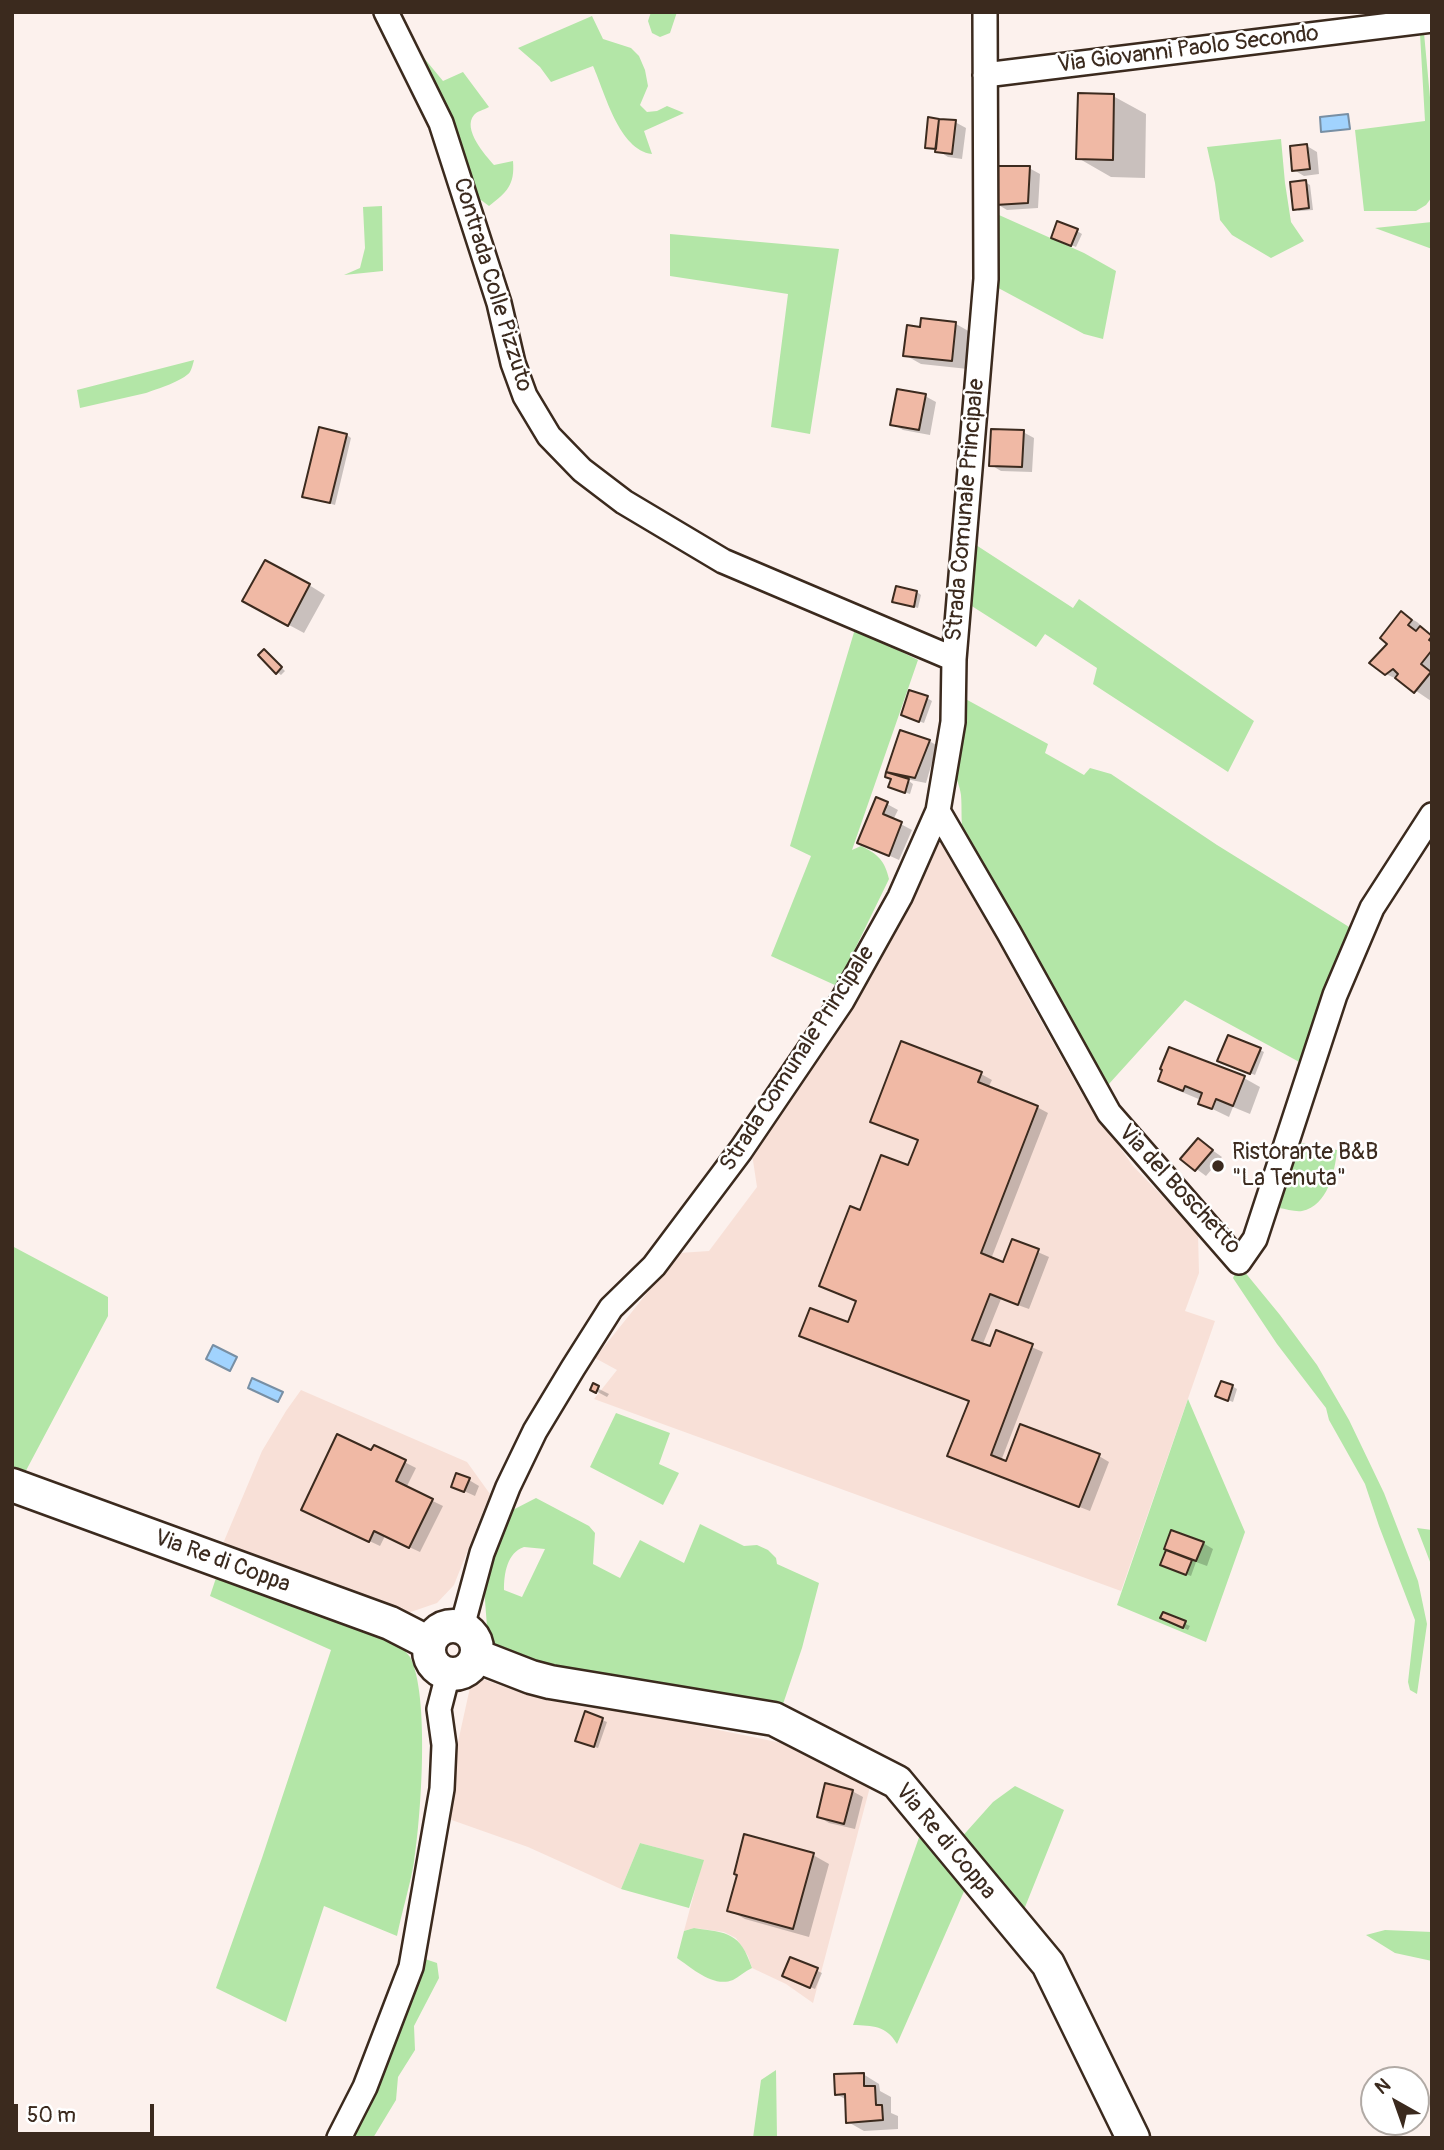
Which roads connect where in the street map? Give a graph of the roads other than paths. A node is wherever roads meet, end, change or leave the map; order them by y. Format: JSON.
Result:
{"nodes":[{"id":1,"x":386,"y":12,"type":"edge"},
{"id":2,"x":985,"y":12,"type":"edge"},
{"id":3,"x":1432,"y":20,"type":"edge"},
{"id":4,"x":985,"y":75,"type":"junction"},
{"id":5,"x":954,"y":659,"type":"junction"},
{"id":6,"x":938,"y":811,"type":"junction"},
{"id":7,"x":1432,"y":815,"type":"edge"},
{"id":8,"x":12,"y":1485,"type":"edge"},
{"id":9,"x":462,"y":1627,"type":"junction"},
{"id":10,"x":429,"y":1643,"type":"junction"},
{"id":11,"x":477,"y":1656,"type":"junction"},
{"id":12,"x":448,"y":1674,"type":"junction"},
{"id":13,"x":339,"y":2138,"type":"edge"},
{"id":14,"x":1133,"y":2138,"type":"edge"}],
"edges":[{"from":1,"to":5,"type":"street","name":"Contrada Colle Pizzuto"},
{"from":2,"to":4,"type":"street","name":"Strada Comunale Principale"},
{"from":3,"to":4,"type":"street","name":"Via Giovanni Paolo Secondo"},
{"from":4,"to":5,"type":"street","name":"Strada Comunale Principale"},
{"from":5,"to":6,"type":"street","name":"Strada Comunale Principale"},
{"from":6,"to":7,"type":"street","name":"Via del Boschetto"},
{"from":6,"to":9,"type":"street","name":"Strada Comunale Principale"},
{"from":8,"to":10,"type":"street","name":"Via Re di Coppa"},
{"from":9,"to":10,"type":"street"},
{"from":9,"to":11,"type":"street"},
{"from":10,"to":12,"type":"street"},
{"from":11,"to":12,"type":"street"},
{"from":11,"to":14,"type":"street","name":"Via Re di Coppa"},
{"from":12,"to":13,"type":"street"}]}
